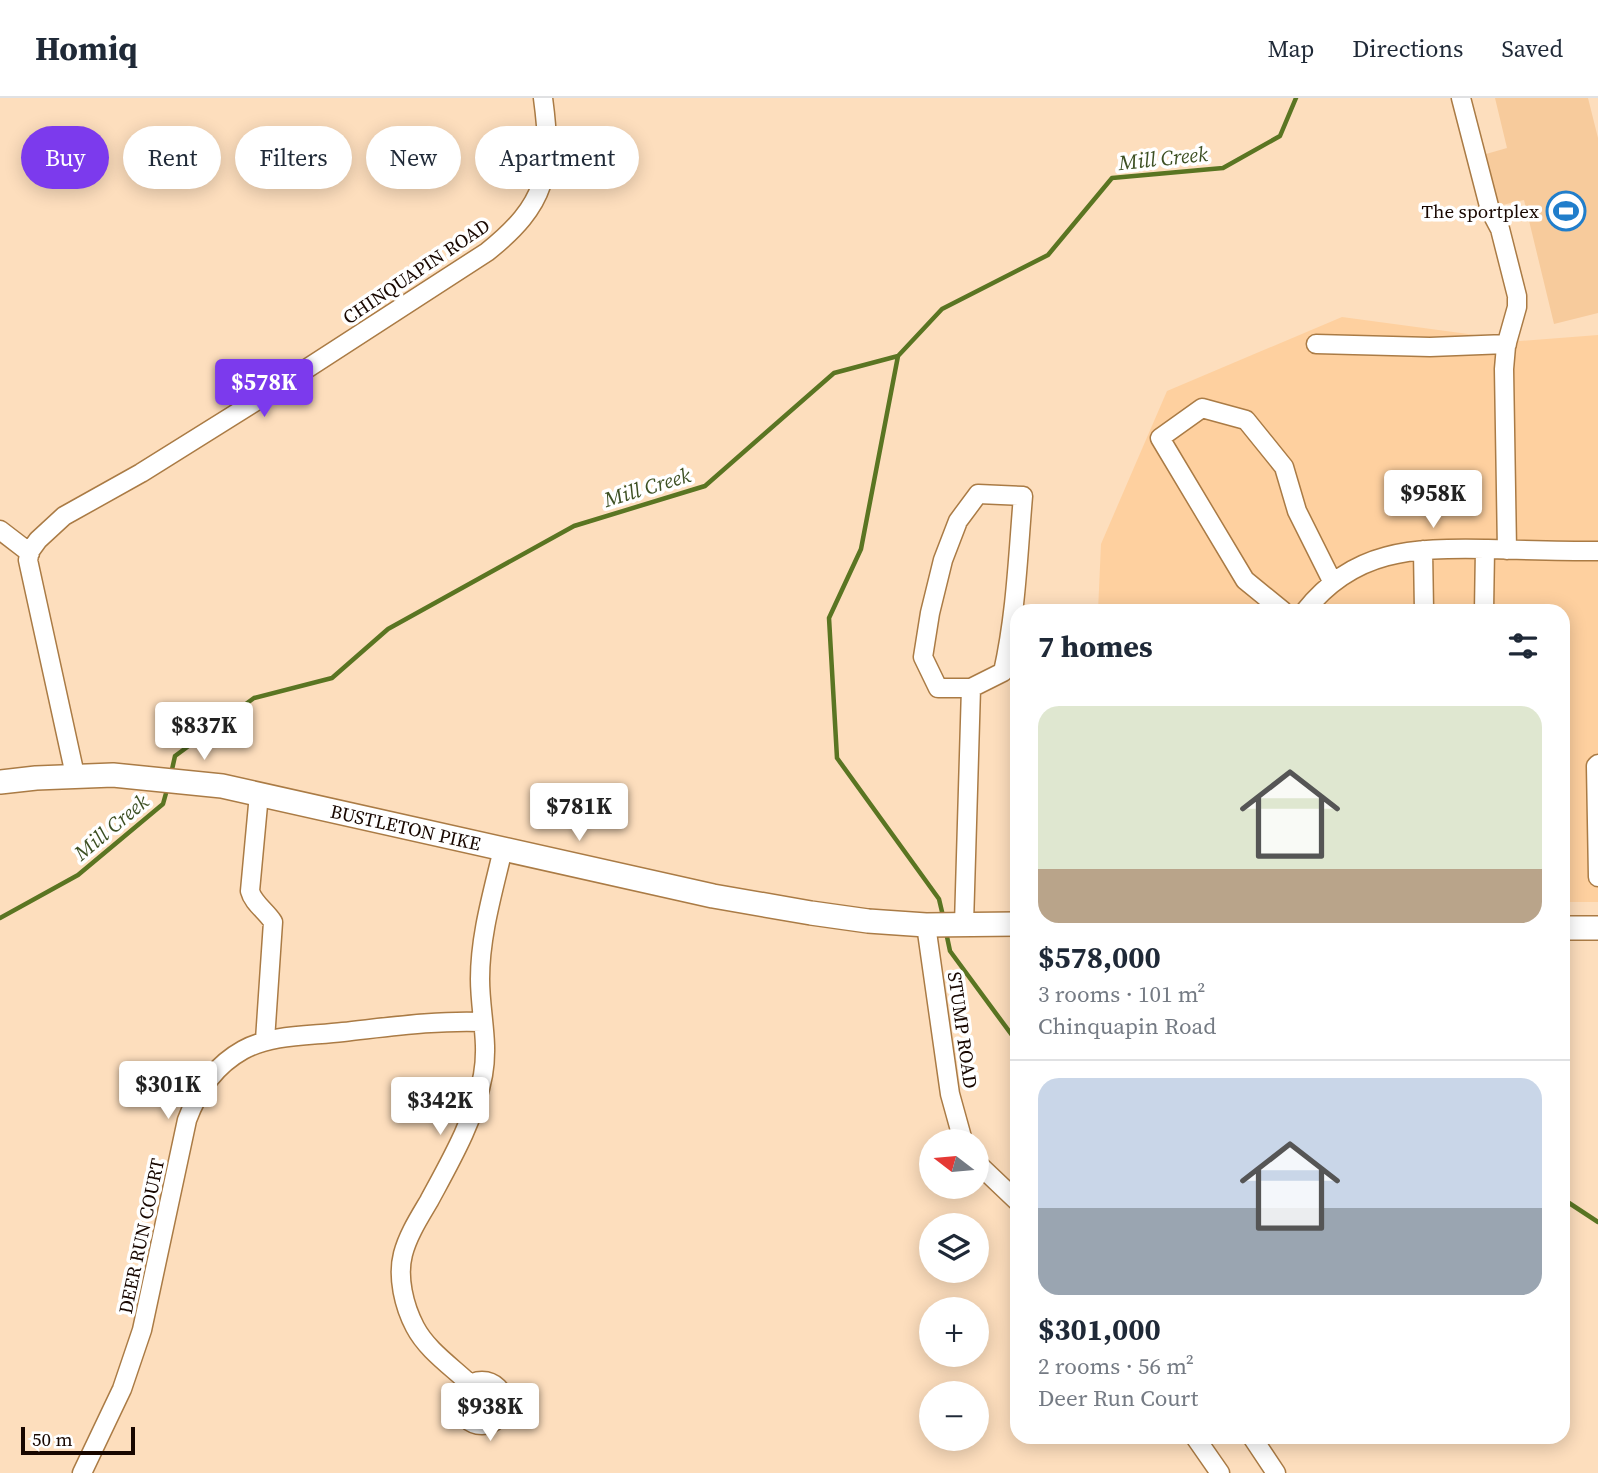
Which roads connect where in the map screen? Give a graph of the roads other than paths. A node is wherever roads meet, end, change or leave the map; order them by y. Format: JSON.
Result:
{"nodes":[{"id":1,"x":543,"y":98,"type":"edge"},
{"id":2,"x":1461,"y":98,"type":"edge"},
{"id":3,"x":1316,"y":344,"type":"dead end"},
{"id":4,"x":1507,"y":344,"type":"junction"},
{"id":5,"x":0,"y":530,"type":"edge"},
{"id":6,"x":1485,"y":549,"type":"junction"},
{"id":7,"x":1423,"y":550,"type":"junction"},
{"id":8,"x":1507,"y":550,"type":"junction"},
{"id":9,"x":1598,"y":551,"type":"edge"},
{"id":10,"x":30,"y":553,"type":"junction"},
{"id":11,"x":1333,"y":583,"type":"junction"},
{"id":12,"x":1015,"y":604,"type":"edge"},
{"id":13,"x":1274,"y":604,"type":"edge"},
{"id":14,"x":1312,"y":604,"type":"edge"},
{"id":15,"x":1424,"y":604,"type":"edge"},
{"id":16,"x":1484,"y":604,"type":"edge"},
{"id":17,"x":1010,"y":641,"type":"edge"},
{"id":18,"x":971,"y":688,"type":"junction"},
{"id":19,"x":1598,"y":764,"type":"edge"},
{"id":20,"x":75,"y":775,"type":"junction"},
{"id":21,"x":0,"y":782,"type":"edge"},
{"id":22,"x":259,"y":794,"type":"junction"},
{"id":23,"x":503,"y":849,"type":"junction"},
{"id":24,"x":1598,"y":877,"type":"edge"},
{"id":25,"x":1010,"y":923,"type":"edge"},
{"id":26,"x":944,"y":924,"type":"junction"},
{"id":27,"x":1570,"y":928,"type":"edge"},
{"id":28,"x":1598,"y":928,"type":"edge"},
{"id":29,"x":483,"y":1022,"type":"junction"},
{"id":30,"x":265,"y":1040,"type":"junction"},
{"id":31,"x":960,"y":1129,"type":"edge"},
{"id":32,"x":989,"y":1174,"type":"edge"},
{"id":33,"x":1010,"y":1194,"type":"edge"},
{"id":34,"x":470,"y":1384,"type":"dead end"},
{"id":35,"x":1200,"y":1444,"type":"edge"},
{"id":36,"x":1257,"y":1444,"type":"edge"},
{"id":37,"x":82,"y":1473,"type":"edge"},
{"id":38,"x":1220,"y":1473,"type":"edge"},
{"id":39,"x":1276,"y":1473,"type":"edge"}],
"edges":[{"from":1,"to":10,"type":"street","name":"CHINQUAPIN ROAD"},
{"from":2,"to":4,"type":"street"},
{"from":3,"to":4,"type":"street"},
{"from":4,"to":8,"type":"street"},
{"from":5,"to":10,"type":"street"},
{"from":6,"to":7,"type":"street"},
{"from":6,"to":8,"type":"street"},
{"from":6,"to":16,"type":"street"},
{"from":7,"to":11,"type":"street"},
{"from":7,"to":15,"type":"street"},
{"from":8,"to":9,"type":"street"},
{"from":10,"to":20,"type":"street"},
{"from":11,"to":13,"type":"street"},
{"from":11,"to":14,"type":"street"},
{"from":12,"to":18,"type":"street"},
{"from":17,"to":18,"type":"street"},
{"from":18,"to":26,"type":"street","name":"STUMP ROAD"},
{"from":19,"to":24,"type":"street"},
{"from":20,"to":21,"type":"main road","name":"BUSTLETON PIKE"},
{"from":20,"to":22,"type":"main road","name":"BUSTLETON PIKE"},
{"from":22,"to":23,"type":"main road","name":"BUSTLETON PIKE"},
{"from":22,"to":30,"type":"street"},
{"from":23,"to":26,"type":"main road","name":"BUSTLETON PIKE"},
{"from":23,"to":29,"type":"street"},
{"from":25,"to":26,"type":"main road","name":"BUSTLETON PIKE"},
{"from":26,"to":31,"type":"street","name":"STUMP ROAD"},
{"from":27,"to":28,"type":"main road"},
{"from":29,"to":30,"type":"street","name":"DEER RUN COURT"},
{"from":29,"to":34,"type":"street"},
{"from":30,"to":37,"type":"street","name":"DEER RUN COURT"},
{"from":32,"to":33,"type":"street"},
{"from":35,"to":38,"type":"street"},
{"from":36,"to":39,"type":"street"}]}
